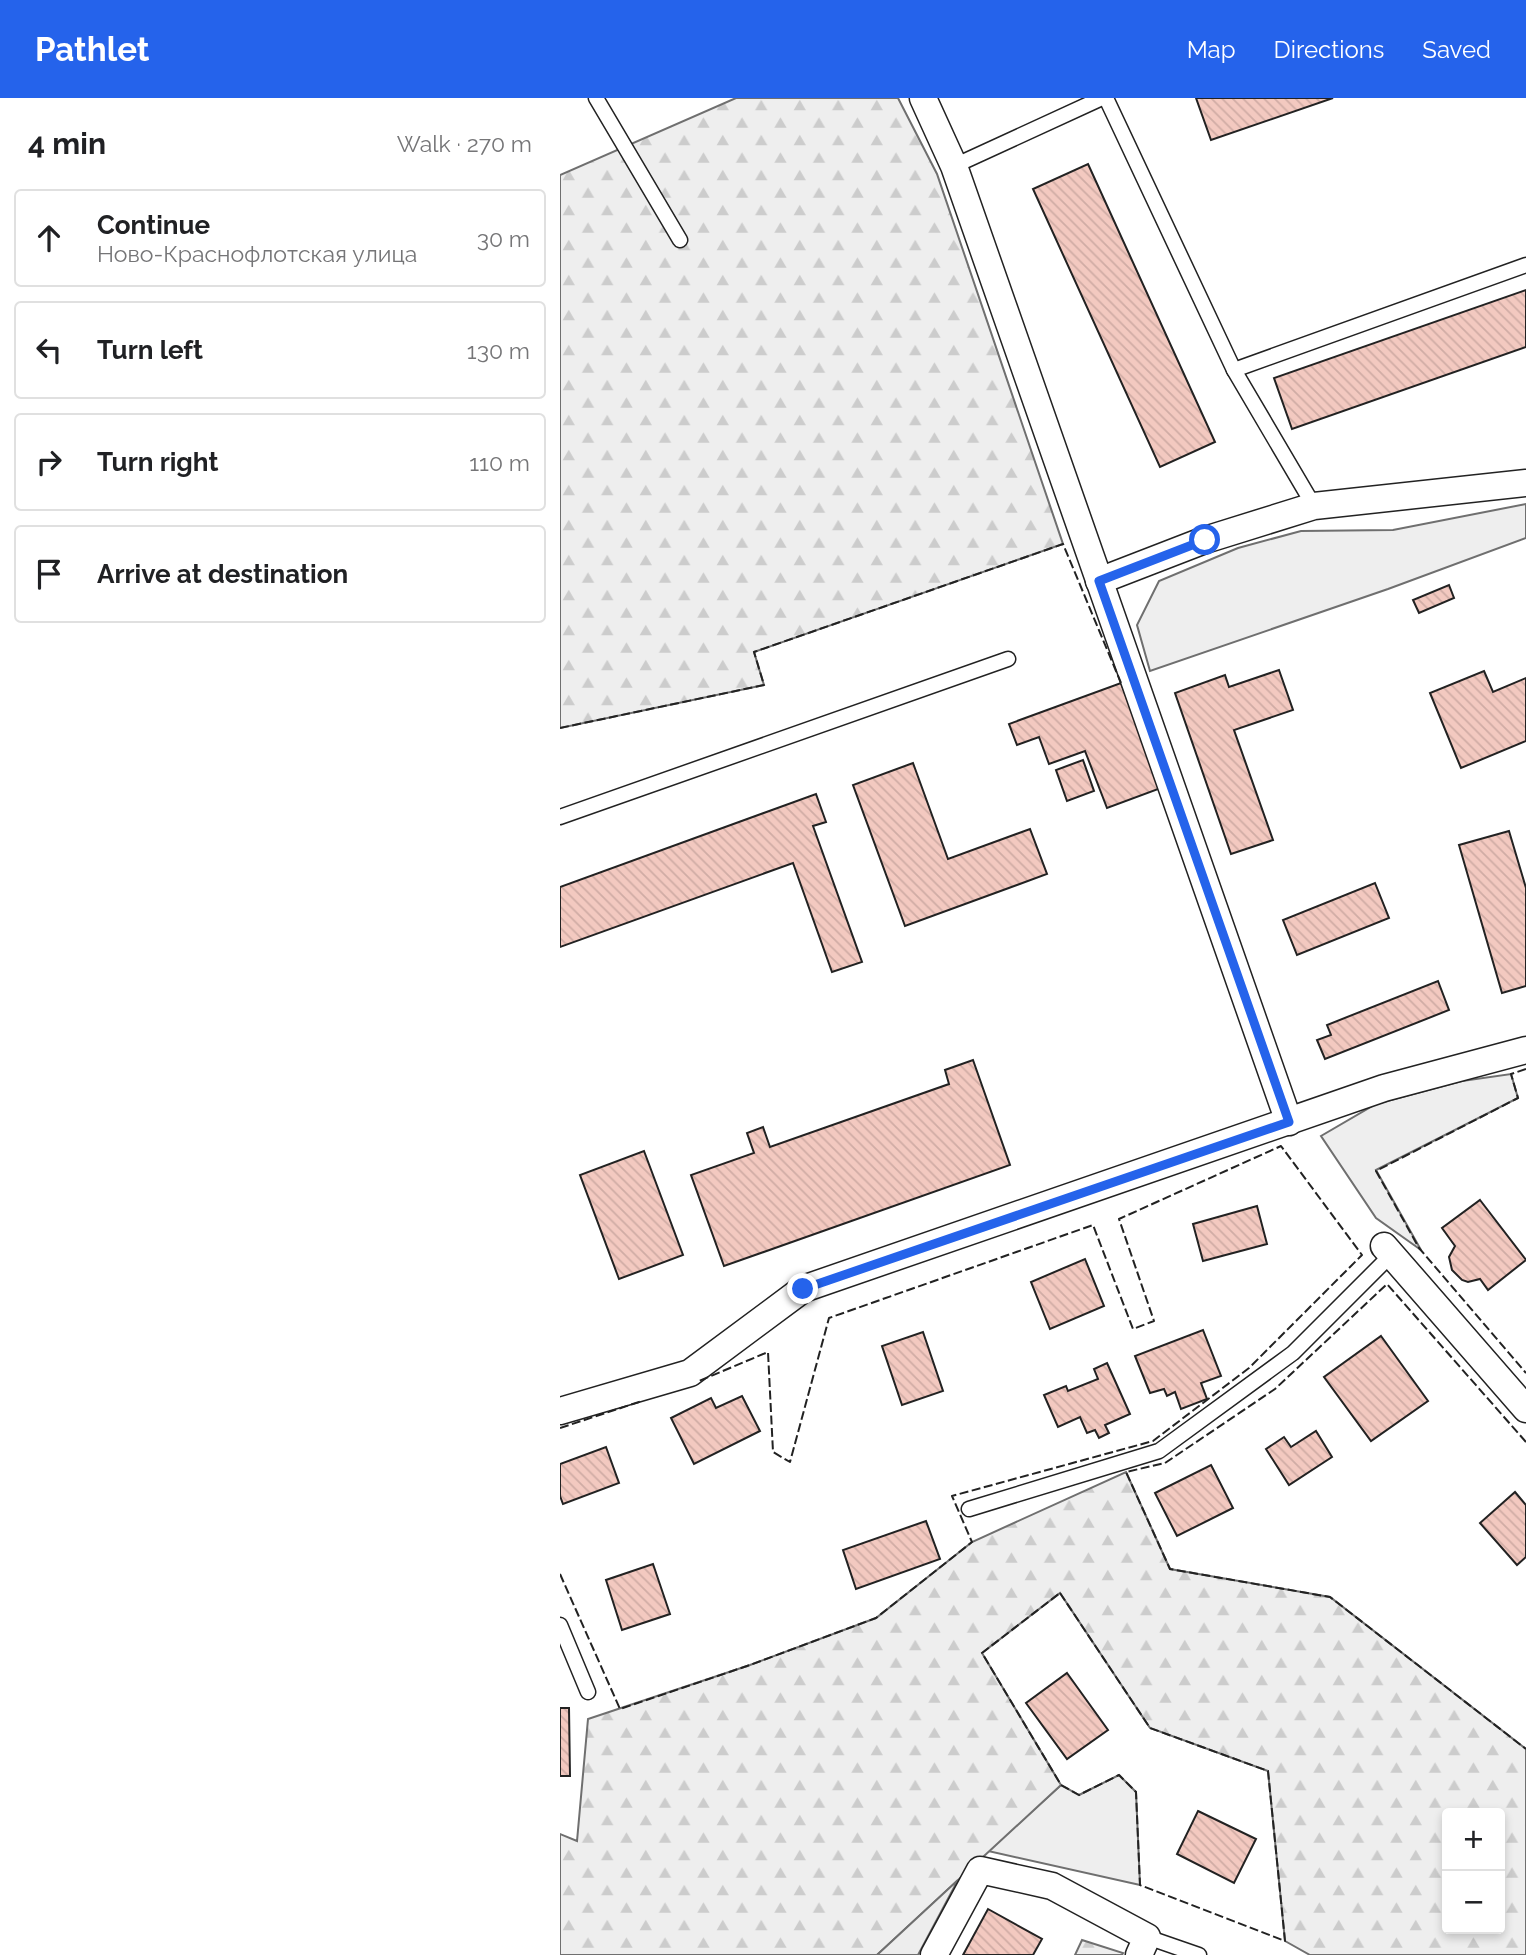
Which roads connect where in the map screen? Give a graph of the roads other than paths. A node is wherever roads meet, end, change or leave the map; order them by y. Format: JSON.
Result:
{"nodes":[{"id":1,"x":596,"y":98,"type":"edge"},
{"id":2,"x":923,"y":98,"type":"edge"},
{"id":3,"x":1104,"y":98,"type":"edge"},
{"id":4,"x":954,"y":166,"type":"junction"},
{"id":5,"x":680,"y":240,"type":"dead end"},
{"id":6,"x":1526,"y":265,"type":"edge"},
{"id":7,"x":1234,"y":370,"type":"junction"},
{"id":8,"x":1526,"y":483,"type":"edge"},
{"id":9,"x":1314,"y":506,"type":"junction"},
{"id":10,"x":1099,"y":581,"type":"junction"},
{"id":11,"x":1008,"y":659,"type":"dead end"},
{"id":12,"x":560,"y":817,"type":"edge"},
{"id":13,"x":1526,"y":1050,"type":"edge"},
{"id":14,"x":1289,"y":1122,"type":"junction"},
{"id":15,"x":1388,"y":1251,"type":"joint"},
{"id":16,"x":1526,"y":1409,"type":"edge"},
{"id":17,"x":560,"y":1411,"type":"edge"},
{"id":18,"x":969,"y":1509,"type":"dead end"},
{"id":19,"x":560,"y":1625,"type":"edge"},
{"id":20,"x":588,"y":1692,"type":"dead end"},
{"id":21,"x":1143,"y":1946,"type":"edge"},
{"id":22,"x":934,"y":1955,"type":"edge"},
{"id":23,"x":1199,"y":1955,"type":"edge"}],
"edges":[{"from":1,"to":5,"type":"lane"},
{"from":2,"to":4,"type":"street"},
{"from":3,"to":4,"type":"lane"},
{"from":3,"to":7,"type":"lane"},
{"from":4,"to":10,"type":"street"},
{"from":6,"to":7,"type":"lane"},
{"from":7,"to":9,"type":"lane"},
{"from":8,"to":9,"type":"street"},
{"from":9,"to":10,"type":"street"},
{"from":10,"to":14,"type":"street"},
{"from":11,"to":12,"type":"lane"},
{"from":13,"to":14,"type":"street"},
{"from":14,"to":17,"type":"street"},
{"from":15,"to":16,"type":"street"},
{"from":15,"to":18,"type":"lane"},
{"from":19,"to":20,"type":"lane"},
{"from":21,"to":22,"type":"street"},
{"from":21,"to":23,"type":"lane"}]}
